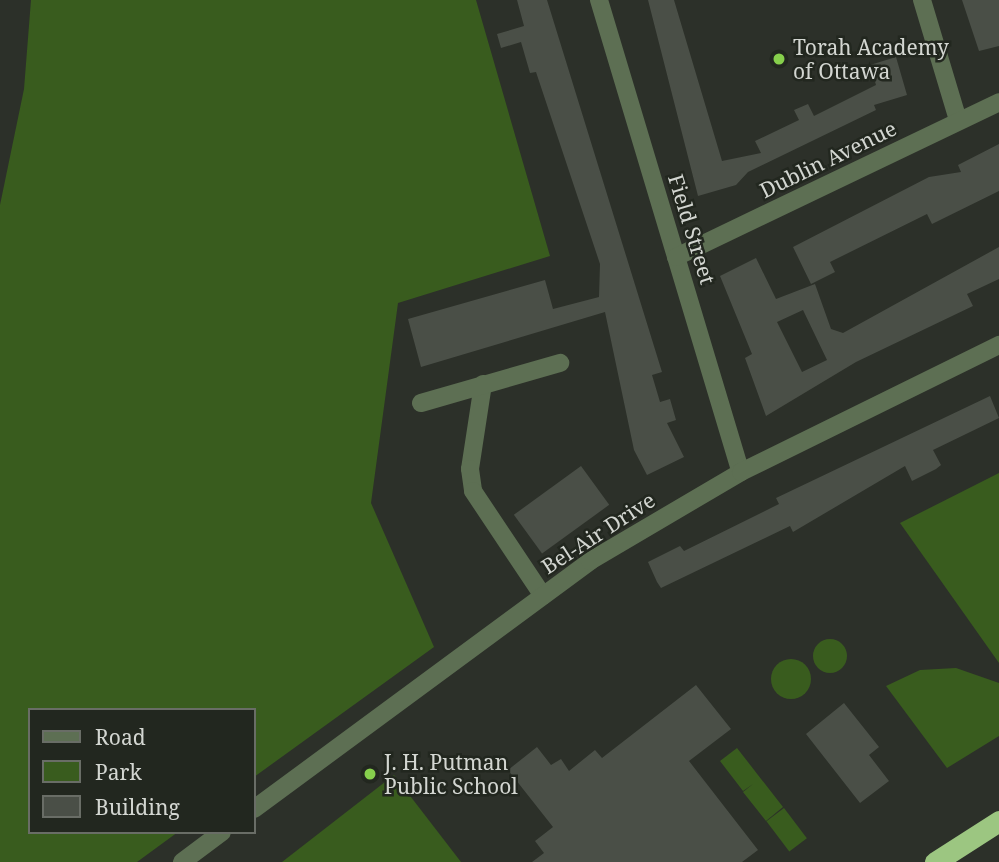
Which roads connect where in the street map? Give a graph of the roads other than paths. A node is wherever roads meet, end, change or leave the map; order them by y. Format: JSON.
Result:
{"nodes":[{"id":1,"x":599,"y":0,"type":"edge"},
{"id":2,"x":922,"y":0,"type":"edge"},
{"id":3,"x":999,"y":102,"type":"edge"},
{"id":4,"x":958,"y":120,"type":"junction"},
{"id":5,"x":676,"y":257,"type":"junction"},
{"id":6,"x":999,"y":345,"type":"edge"},
{"id":7,"x":560,"y":363,"type":"dead end"},
{"id":8,"x":483,"y":384,"type":"junction"},
{"id":9,"x":421,"y":403,"type":"dead end"},
{"id":10,"x":741,"y":472,"type":"junction"},
{"id":11,"x":543,"y":596,"type":"junction"},
{"id":12,"x":256,"y":808,"type":"edge"},
{"id":13,"x":999,"y":811,"type":"edge"},
{"id":14,"x":999,"y":821,"type":"edge"},
{"id":15,"x":219,"y":834,"type":"edge"},
{"id":16,"x":953,"y":850,"type":"junction"},
{"id":17,"x":181,"y":862,"type":"edge"},
{"id":18,"x":935,"y":862,"type":"edge"}],
"edges":[{"from":1,"to":5,"type":"street","name":"Field Street"},
{"from":2,"to":4,"type":"street"},
{"from":3,"to":4,"type":"street","name":"Dublin Avenue"},
{"from":4,"to":5,"type":"street","name":"Dublin Avenue"},
{"from":5,"to":10,"type":"street","name":"Field Street"},
{"from":6,"to":10,"type":"street","name":"Bel-Air Drive"},
{"from":7,"to":8,"type":"street"},
{"from":8,"to":9,"type":"street"},
{"from":8,"to":11,"type":"street"},
{"from":10,"to":11,"type":"street","name":"Bel-Air Drive"},
{"from":11,"to":12,"type":"street","name":"Bel-Air Drive"},
{"from":13,"to":16,"type":"highway"},
{"from":14,"to":16,"type":"highway"},
{"from":15,"to":17,"type":"street"},
{"from":16,"to":18,"type":"highway"}]}
